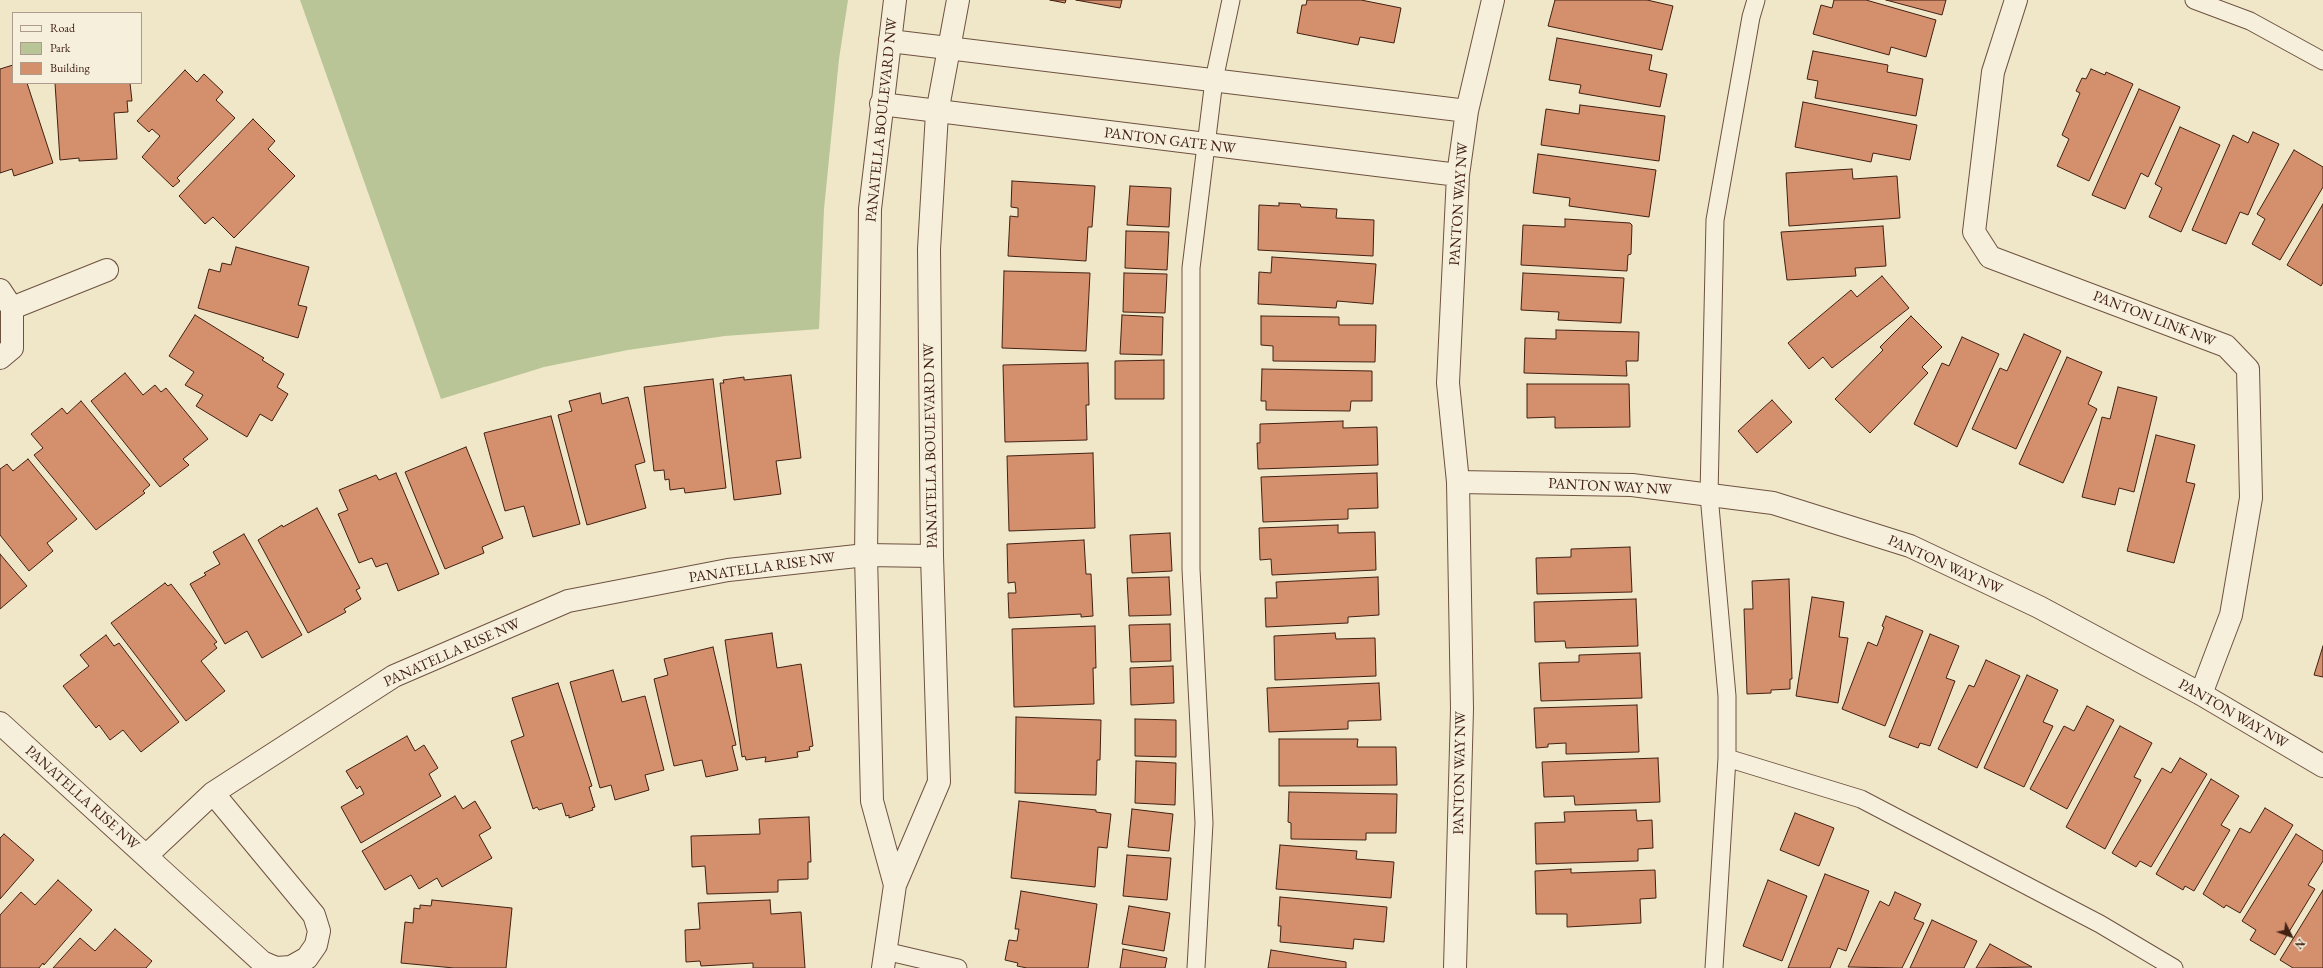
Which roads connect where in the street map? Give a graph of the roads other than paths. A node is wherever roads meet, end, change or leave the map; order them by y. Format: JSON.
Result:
{"nodes":[{"id":1,"x":895,"y":0,"type":"edge"},
{"id":2,"x":958,"y":0,"type":"edge"},
{"id":3,"x":1231,"y":0,"type":"edge"},
{"id":4,"x":1493,"y":0,"type":"edge"},
{"id":5,"x":1756,"y":0,"type":"edge"},
{"id":6,"x":2016,"y":0,"type":"edge"},
{"id":7,"x":2194,"y":0,"type":"edge"},
{"id":8,"x":890,"y":41,"type":"junction"},
{"id":9,"x":948,"y":48,"type":"junction"},
{"id":10,"x":2323,"y":61,"type":"edge"},
{"id":11,"x":1214,"y":80,"type":"junction"},
{"id":12,"x":881,"y":104,"type":"junction"},
{"id":13,"x":1467,"y":111,"type":"junction"},
{"id":14,"x":937,"y":113,"type":"junction"},
{"id":15,"x":1206,"y":145,"type":"junction"},
{"id":16,"x":1458,"y":175,"type":"junction"},
{"id":17,"x":107,"y":270,"type":"dead end"},
{"id":18,"x":0,"y":290,"type":"edge"},
{"id":19,"x":12,"y":308,"type":"junction"},
{"id":20,"x":0,"y":358,"type":"edge"},
{"id":21,"x":1458,"y":482,"type":"junction"},
{"id":22,"x":1709,"y":495,"type":"junction"},
{"id":23,"x":866,"y":555,"type":"junction"},
{"id":24,"x":932,"y":556,"type":"junction"},
{"id":25,"x":2201,"y":694,"type":"junction"},
{"id":26,"x":0,"y":723,"type":"edge"},
{"id":27,"x":1727,"y":758,"type":"junction"},
{"id":28,"x":2323,"y":766,"type":"edge"},
{"id":29,"x":213,"y":793,"type":"junction"},
{"id":30,"x":146,"y":856,"type":"junction"},
{"id":31,"x":895,"y":885,"type":"junction"},
{"id":32,"x":884,"y":959,"type":"edge"},
{"id":33,"x":958,"y":968,"type":"edge"},
{"id":34,"x":1196,"y":968,"type":"edge"},
{"id":35,"x":1455,"y":968,"type":"edge"},
{"id":36,"x":1714,"y":968,"type":"edge"},
{"id":37,"x":2174,"y":968,"type":"edge"}],
"edges":[{"from":1,"to":8,"type":"street","name":"PANATELLA BOULEVARD NW"},
{"from":2,"to":9,"type":"street","name":"PANATELLA BOULEVARD NW"},
{"from":3,"to":11,"type":"lane"},
{"from":4,"to":13,"type":"street","name":"PANTON WAY NW"},
{"from":5,"to":22,"type":"lane"},
{"from":6,"to":25,"type":"street","name":"PANTON LINK NW"},
{"from":7,"to":10,"type":"lane"},
{"from":8,"to":9,"type":"street"},
{"from":8,"to":12,"type":"street","name":"PANATELLA BOULEVARD NW"},
{"from":9,"to":11,"type":"street"},
{"from":9,"to":14,"type":"street","name":"PANATELLA BOULEVARD NW"},
{"from":11,"to":13,"type":"street"},
{"from":11,"to":15,"type":"lane"},
{"from":12,"to":14,"type":"street","name":"PANTON GATE NW"},
{"from":12,"to":23,"type":"street","name":"PANATELLA BOULEVARD NW"},
{"from":13,"to":16,"type":"street","name":"PANTON WAY NW"},
{"from":14,"to":15,"type":"street","name":"PANTON GATE NW"},
{"from":14,"to":24,"type":"street","name":"PANATELLA BOULEVARD NW"},
{"from":15,"to":16,"type":"street","name":"PANTON GATE NW"},
{"from":15,"to":34,"type":"lane"},
{"from":16,"to":21,"type":"street","name":"PANTON WAY NW"},
{"from":17,"to":19,"type":"street"},
{"from":18,"to":19,"type":"street"},
{"from":19,"to":20,"type":"street"},
{"from":21,"to":22,"type":"street","name":"PANTON WAY NW"},
{"from":21,"to":35,"type":"street","name":"PANTON WAY NW"},
{"from":22,"to":25,"type":"street","name":"PANTON WAY NW"},
{"from":22,"to":27,"type":"lane"},
{"from":23,"to":24,"type":"street","name":"PANATELLA RISE NW"},
{"from":23,"to":29,"type":"street","name":"PANATELLA RISE NW"},
{"from":23,"to":31,"type":"street","name":"PANATELLA BOULEVARD NW"},
{"from":24,"to":31,"type":"street","name":"PANATELLA BOULEVARD NW"},
{"from":25,"to":28,"type":"street","name":"PANTON WAY NW"},
{"from":26,"to":30,"type":"street","name":"PANATELLA RISE NW"},
{"from":27,"to":36,"type":"lane"},
{"from":27,"to":37,"type":"lane"},
{"from":29,"to":30,"type":"street","name":"PANATELLA RISE NW"},
{"from":29,"to":30,"type":"street"},
{"from":31,"to":32,"type":"street","name":"PANATELLA BOULEVARD NW"},
{"from":32,"to":33,"type":"lane"}]}
